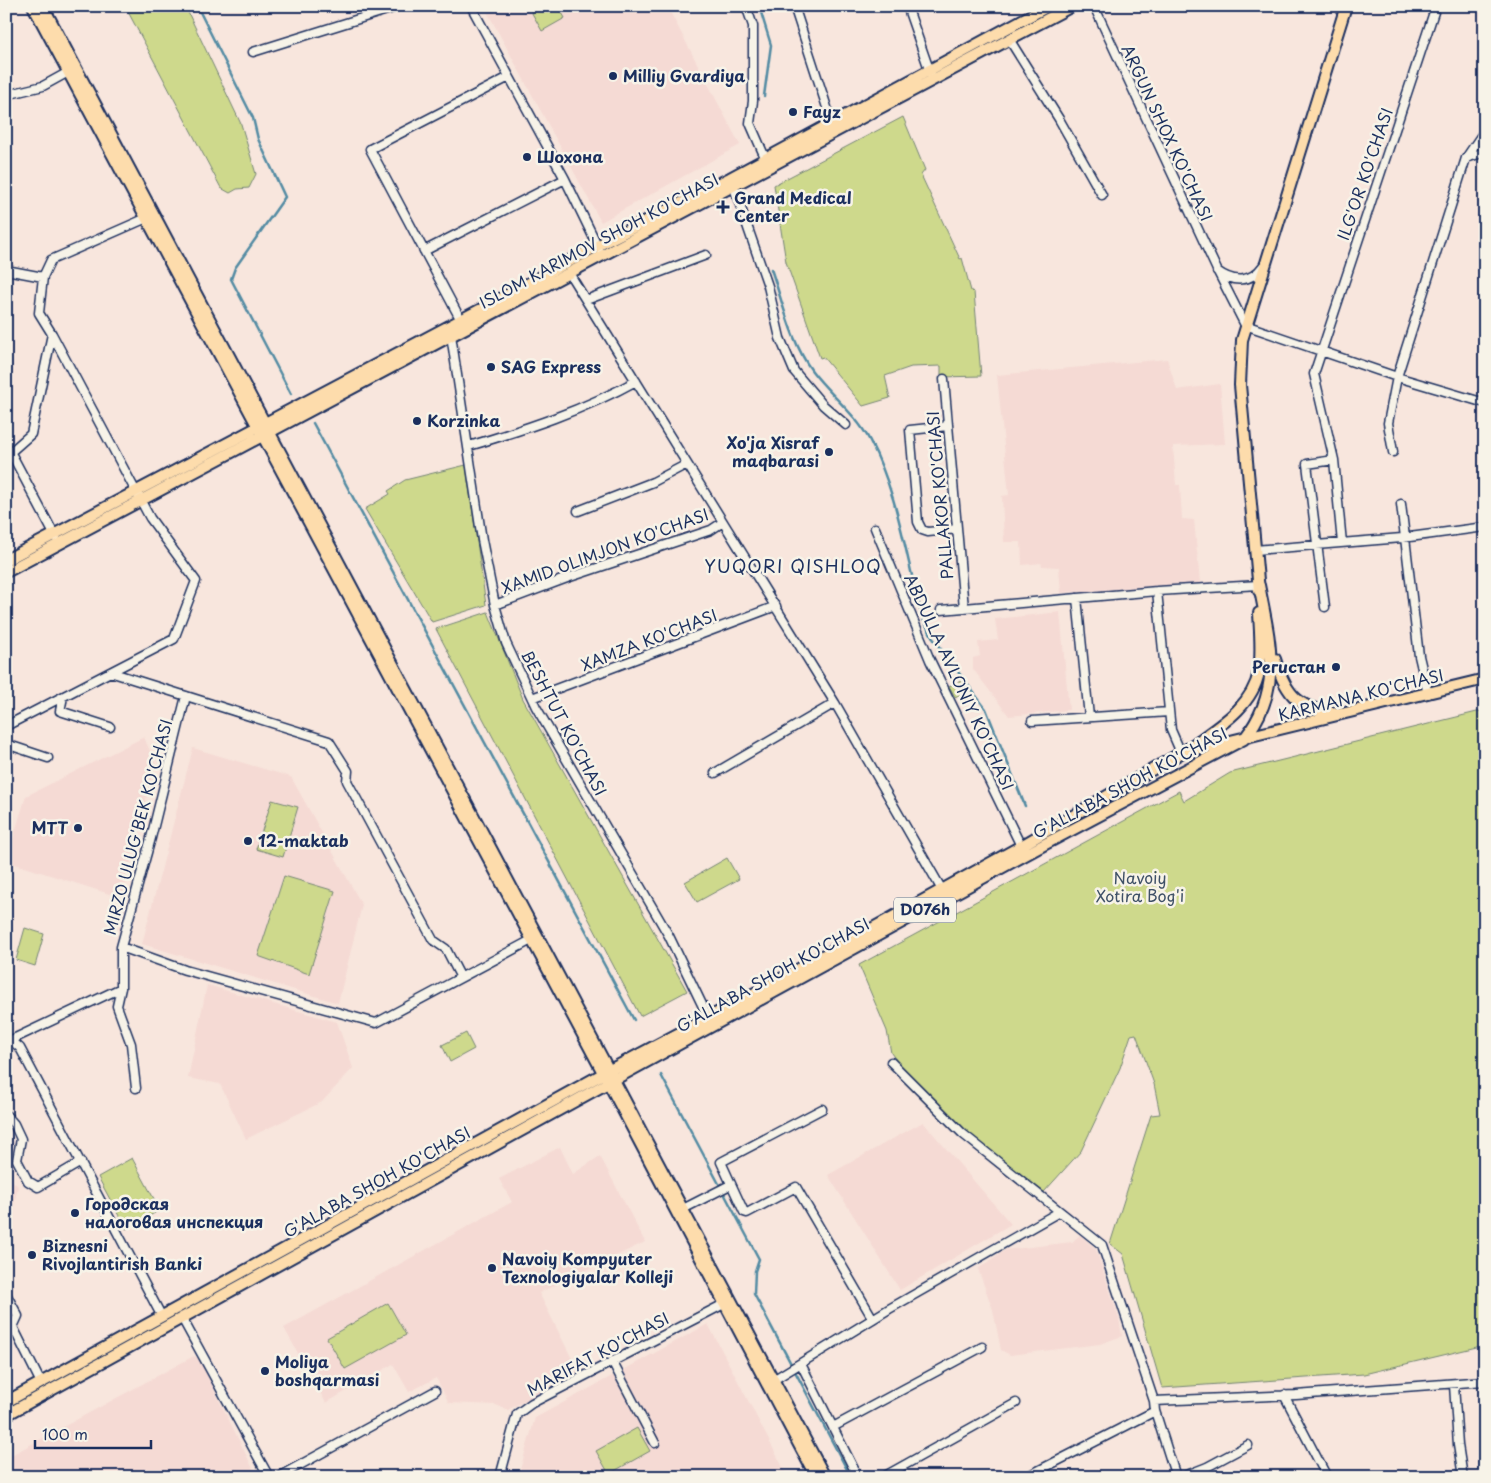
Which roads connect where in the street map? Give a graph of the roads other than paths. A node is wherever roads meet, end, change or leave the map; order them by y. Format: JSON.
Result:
{"nodes":[{"id":1,"x":33,"y":6,"type":"edge"},
{"id":2,"x":43,"y":6,"type":"edge"},
{"id":3,"x":400,"y":6,"type":"edge"},
{"id":4,"x":470,"y":6,"type":"edge"},
{"id":5,"x":746,"y":6,"type":"edge"},
{"id":6,"x":794,"y":6,"type":"edge"},
{"id":7,"x":907,"y":6,"type":"edge"},
{"id":8,"x":1048,"y":6,"type":"edge"},
{"id":9,"x":1072,"y":6,"type":"edge"},
{"id":10,"x":1094,"y":6,"type":"edge"},
{"id":11,"x":1346,"y":6,"type":"edge"},
{"id":12,"x":1436,"y":6,"type":"edge"},
{"id":13,"x":1009,"y":39,"type":"junction"},
{"id":14,"x":253,"y":52,"type":"dead end"},
{"id":15,"x":72,"y":70,"type":"junction"},
{"id":16,"x":928,"y":70,"type":"junction"},
{"id":17,"x":509,"y":77,"type":"junction"},
{"id":18,"x":933,"y":80,"type":"junction"},
{"id":19,"x":6,"y":95,"type":"edge"},
{"id":20,"x":831,"y":122,"type":"junction"},
{"id":21,"x":1485,"y":130,"type":"edge"},
{"id":22,"x":836,"y":132,"type":"junction"},
{"id":23,"x":1485,"y":152,"type":"edge"},
{"id":24,"x":765,"y":158,"type":"junction"},
{"id":25,"x":1466,"y":158,"type":"junction"},
{"id":26,"x":770,"y":168,"type":"junction"},
{"id":27,"x":565,"y":179,"type":"junction"},
{"id":28,"x":732,"y":182,"type":"junction"},
{"id":29,"x":1102,"y":195,"type":"dead end"},
{"id":30,"x":150,"y":216,"type":"junction"},
{"id":31,"x":597,"y":246,"type":"junction"},
{"id":32,"x":424,"y":251,"type":"junction"},
{"id":33,"x":706,"y":255,"type":"dead end"},
{"id":34,"x":602,"y":256,"type":"junction"},
{"id":35,"x":1264,"y":264,"type":"junction"},
{"id":36,"x":6,"y":270,"type":"edge"},
{"id":37,"x":1217,"y":270,"type":"junction"},
{"id":38,"x":569,"y":273,"type":"junction"},
{"id":39,"x":43,"y":277,"type":"junction"},
{"id":40,"x":586,"y":300,"type":"junction"},
{"id":41,"x":463,"y":323,"type":"junction"},
{"id":42,"x":1245,"y":325,"type":"junction"},
{"id":43,"x":52,"y":334,"type":"junction"},
{"id":44,"x":451,"y":336,"type":"junction"},
{"id":45,"x":1320,"y":352,"type":"junction"},
{"id":46,"x":1397,"y":377,"type":"junction"},
{"id":47,"x":944,"y":379,"type":"dead end"},
{"id":48,"x":636,"y":381,"type":"junction"},
{"id":49,"x":1485,"y":403,"type":"edge"},
{"id":50,"x":262,"y":425,"type":"junction"},
{"id":51,"x":846,"y":425,"type":"dead end"},
{"id":52,"x":948,"y":426,"type":"junction"},
{"id":53,"x":268,"y":435,"type":"junction"},
{"id":54,"x":469,"y":446,"type":"junction"},
{"id":55,"x":1393,"y":452,"type":"dead end"},
{"id":56,"x":9,"y":455,"type":"edge"},
{"id":57,"x":1334,"y":460,"type":"junction"},
{"id":58,"x":687,"y":464,"type":"junction"},
{"id":59,"x":136,"y":492,"type":"junction"},
{"id":60,"x":141,"y":502,"type":"junction"},
{"id":61,"x":1401,"y":504,"type":"dead end"},
{"id":62,"x":578,"y":511,"type":"dead end"},
{"id":63,"x":723,"y":522,"type":"junction"},
{"id":64,"x":1485,"y":527,"type":"edge"},
{"id":65,"x":875,"y":528,"type":"dead end"},
{"id":66,"x":957,"y":529,"type":"junction"},
{"id":67,"x":54,"y":534,"type":"junction"},
{"id":68,"x":1405,"y":538,"type":"junction"},
{"id":69,"x":1342,"y":543,"type":"junction"},
{"id":70,"x":59,"y":544,"type":"junction"},
{"id":71,"x":1317,"y":545,"type":"junction"},
{"id":72,"x":1255,"y":550,"type":"junction"},
{"id":73,"x":6,"y":560,"type":"edge"},
{"id":74,"x":6,"y":572,"type":"edge"},
{"id":75,"x":1259,"y":585,"type":"junction"},
{"id":76,"x":1157,"y":591,"type":"junction"},
{"id":77,"x":1077,"y":598,"type":"junction"},
{"id":78,"x":496,"y":606,"type":"junction"},
{"id":79,"x":776,"y":606,"type":"junction"},
{"id":80,"x":964,"y":608,"type":"junction"},
{"id":81,"x":1325,"y":608,"type":"dead end"},
{"id":82,"x":941,"y":610,"type":"dead end"},
{"id":83,"x":1271,"y":647,"type":"junction"},
{"id":84,"x":110,"y":672,"type":"junction"},
{"id":85,"x":1485,"y":680,"type":"edge"},
{"id":86,"x":1428,"y":694,"type":"junction"},
{"id":87,"x":186,"y":696,"type":"junction"},
{"id":88,"x":62,"y":697,"type":"junction"},
{"id":89,"x":532,"y":698,"type":"junction"},
{"id":90,"x":835,"y":703,"type":"junction"},
{"id":91,"x":1170,"y":712,"type":"junction"},
{"id":92,"x":1348,"y":714,"type":"junction"},
{"id":93,"x":1089,"y":717,"type":"junction"},
{"id":94,"x":1032,"y":721,"type":"dead end"},
{"id":95,"x":6,"y":726,"type":"edge"},
{"id":96,"x":110,"y":727,"type":"dead end"},
{"id":97,"x":1244,"y":740,"type":"junction"},
{"id":98,"x":6,"y":744,"type":"edge"},
{"id":99,"x":1181,"y":753,"type":"junction"},
{"id":100,"x":48,"y":758,"type":"dead end"},
{"id":101,"x":716,"y":774,"type":"dead end"},
{"id":102,"x":1021,"y":846,"type":"junction"},
{"id":103,"x":942,"y":890,"type":"junction"},
{"id":104,"x":535,"y":938,"type":"junction"},
{"id":105,"x":121,"y":947,"type":"junction"},
{"id":106,"x":460,"y":976,"type":"junction"},
{"id":107,"x":121,"y":988,"type":"junction"},
{"id":108,"x":708,"y":1018,"type":"junction"},
{"id":109,"x":9,"y":1039,"type":"edge"},
{"id":110,"x":891,"y":1062,"type":"dead end"},
{"id":111,"x":609,"y":1076,"type":"junction"},
{"id":112,"x":136,"y":1088,"type":"dead end"},
{"id":113,"x":578,"y":1100,"type":"joint"},
{"id":114,"x":822,"y":1109,"type":"dead end"},
{"id":115,"x":6,"y":1116,"type":"edge"},
{"id":116,"x":81,"y":1162,"type":"junction"},
{"id":117,"x":730,"y":1185,"type":"junction"},
{"id":118,"x":679,"y":1211,"type":"junction"},
{"id":119,"x":1059,"y":1212,"type":"junction"},
{"id":120,"x":6,"y":1294,"type":"edge"},
{"id":121,"x":724,"y":1304,"type":"junction"},
{"id":122,"x":162,"y":1317,"type":"junction"},
{"id":123,"x":182,"y":1318,"type":"junction"},
{"id":124,"x":873,"y":1319,"type":"junction"},
{"id":125,"x":10,"y":1329,"type":"edge"},
{"id":126,"x":982,"y":1347,"type":"dead end"},
{"id":127,"x":612,"y":1361,"type":"junction"},
{"id":128,"x":801,"y":1364,"type":"junction"},
{"id":129,"x":1485,"y":1381,"type":"edge"},
{"id":130,"x":771,"y":1382,"type":"junction"},
{"id":131,"x":40,"y":1383,"type":"junction"},
{"id":132,"x":1454,"y":1385,"type":"junction"},
{"id":133,"x":435,"y":1391,"type":"dead end"},
{"id":134,"x":1284,"y":1395,"type":"junction"},
{"id":135,"x":1154,"y":1401,"type":"junction"},
{"id":136,"x":6,"y":1402,"type":"edge"},
{"id":137,"x":1016,"y":1403,"type":"dead end"},
{"id":138,"x":1155,"y":1411,"type":"junction"},
{"id":139,"x":6,"y":1415,"type":"edge"},
{"id":140,"x":833,"y":1427,"type":"junction"},
{"id":141,"x":655,"y":1443,"type":"dead end"},
{"id":142,"x":1248,"y":1445,"type":"dead end"},
{"id":143,"x":500,"y":1476,"type":"edge"},
{"id":144,"x":1175,"y":1476,"type":"edge"},
{"id":145,"x":270,"y":1477,"type":"edge"},
{"id":146,"x":278,"y":1477,"type":"edge"},
{"id":147,"x":816,"y":1477,"type":"edge"},
{"id":148,"x":825,"y":1477,"type":"edge"},
{"id":149,"x":858,"y":1477,"type":"edge"},
{"id":150,"x":883,"y":1477,"type":"edge"},
{"id":151,"x":1026,"y":1477,"type":"edge"},
{"id":152,"x":1166,"y":1477,"type":"edge"},
{"id":153,"x":1327,"y":1477,"type":"edge"},
{"id":154,"x":1463,"y":1477,"type":"edge"}],
"edges":[{"from":1,"to":15,"type":"main road"},
{"from":2,"to":15,"type":"main road"},
{"from":3,"to":14,"type":"street"},
{"from":4,"to":17,"type":"street"},
{"from":5,"to":24,"type":"street"},
{"from":6,"to":20,"type":"street"},
{"from":7,"to":16,"type":"street"},
{"from":8,"to":16,"type":"main road","name":"ISLOM KARIMOV SHOH KO'CHASI"},
{"from":9,"to":13,"type":"main road","name":"ISLOM KARIMOV SHOH KO'CHASI"},
{"from":10,"to":37,"type":"street","name":"ARGUN SHOX KO'CHASI"},
{"from":11,"to":35,"type":"main road"},
{"from":12,"to":45,"type":"street","name":"ILG'OR KO'CHASI"},
{"from":13,"to":18,"type":"main road","name":"ISLOM KARIMOV SHOH KO'CHASI"},
{"from":13,"to":29,"type":"street"},
{"from":15,"to":19,"type":"street"},
{"from":15,"to":30,"type":"main road"},
{"from":16,"to":18,"type":"street"},
{"from":16,"to":20,"type":"main road","name":"ISLOM KARIMOV SHOH KO'CHASI"},
{"from":17,"to":27,"type":"street"},
{"from":17,"to":32,"type":"street"},
{"from":18,"to":22,"type":"main road","name":"ISLOM KARIMOV SHOH KO'CHASI"},
{"from":20,"to":22,"type":"street"},
{"from":20,"to":24,"type":"main road","name":"ISLOM KARIMOV SHOH KO'CHASI"},
{"from":21,"to":25,"type":"street"},
{"from":22,"to":26,"type":"main road","name":"ISLOM KARIMOV SHOH KO'CHASI"},
{"from":23,"to":25,"type":"street"},
{"from":24,"to":26,"type":"street"},
{"from":24,"to":28,"type":"main road","name":"ISLOM KARIMOV SHOH KO'CHASI"},
{"from":25,"to":46,"type":"street"},
{"from":26,"to":28,"type":"main road","name":"ISLOM KARIMOV SHOH KO'CHASI"},
{"from":27,"to":31,"type":"street"},
{"from":27,"to":32,"type":"street"},
{"from":28,"to":31,"type":"main road","name":"ISLOM KARIMOV SHOH KO'CHASI"},
{"from":28,"to":34,"type":"main road","name":"ISLOM KARIMOV SHOH KO'CHASI"},
{"from":28,"to":51,"type":"street"},
{"from":30,"to":39,"type":"street"},
{"from":30,"to":50,"type":"main road"},
{"from":31,"to":34,"type":"street"},
{"from":31,"to":41,"type":"main road","name":"ISLOM KARIMOV SHOH KO'CHASI"},
{"from":32,"to":41,"type":"street"},
{"from":33,"to":40,"type":"street"},
{"from":34,"to":38,"type":"main road","name":"ISLOM KARIMOV SHOH KO'CHASI"},
{"from":35,"to":37,"type":"street"},
{"from":35,"to":42,"type":"main road"},
{"from":36,"to":39,"type":"street"},
{"from":37,"to":42,"type":"street","name":"ARGUN SHOX KO'CHASI"},
{"from":38,"to":40,"type":"street"},
{"from":38,"to":41,"type":"main road","name":"ISLOM KARIMOV SHOH KO'CHASI"},
{"from":39,"to":43,"type":"street"},
{"from":40,"to":48,"type":"street"},
{"from":41,"to":44,"type":"main road","name":"ISLOM KARIMOV SHOH KO'CHASI"},
{"from":41,"to":50,"type":"main road","name":"ISLOM KARIMOV SHOH KO'CHASI"},
{"from":42,"to":45,"type":"street"},
{"from":42,"to":72,"type":"main road"},
{"from":43,"to":56,"type":"street"},
{"from":43,"to":59,"type":"street"},
{"from":44,"to":53,"type":"main road","name":"ISLOM KARIMOV SHOH KO'CHASI"},
{"from":44,"to":54,"type":"street","name":"BESHTUT KO'CHASI"},
{"from":45,"to":46,"type":"street"},
{"from":45,"to":57,"type":"street","name":"ILG'OR KO'CHASI"},
{"from":46,"to":49,"type":"street"},
{"from":46,"to":55,"type":"street"},
{"from":47,"to":52,"type":"street","name":"PALLAKOR KO'CHASI"},
{"from":48,"to":54,"type":"street"},
{"from":48,"to":58,"type":"street"},
{"from":50,"to":53,"type":"main road"},
{"from":50,"to":59,"type":"main road","name":"ISLOM KARIMOV SHOH KO'CHASI"},
{"from":52,"to":66,"type":"street","name":"PALLAKOR KO'CHASI"},
{"from":52,"to":66,"type":"street"},
{"from":53,"to":60,"type":"main road","name":"ISLOM KARIMOV SHOH KO'CHASI"},
{"from":53,"to":104,"type":"main road"},
{"from":54,"to":78,"type":"street","name":"BESHTUT KO'CHASI"},
{"from":56,"to":67,"type":"street"},
{"from":57,"to":69,"type":"street","name":"ILG'OR KO'CHASI"},
{"from":57,"to":71,"type":"street"},
{"from":58,"to":62,"type":"street"},
{"from":58,"to":63,"type":"street"},
{"from":59,"to":60,"type":"street"},
{"from":59,"to":67,"type":"main road","name":"ISLOM KARIMOV SHOH KO'CHASI"},
{"from":60,"to":70,"type":"main road","name":"ISLOM KARIMOV SHOH KO'CHASI"},
{"from":60,"to":84,"type":"street"},
{"from":61,"to":68,"type":"street"},
{"from":63,"to":78,"type":"street","name":"XAMID OLIMJON KO'CHASI"},
{"from":63,"to":79,"type":"street"},
{"from":64,"to":68,"type":"street"},
{"from":65,"to":102,"type":"street","name":"ABDULLA AVLONIY KO'CHASI"},
{"from":66,"to":80,"type":"street","name":"PALLAKOR KO'CHASI"},
{"from":67,"to":70,"type":"street"},
{"from":67,"to":73,"type":"main road","name":"ISLOM KARIMOV SHOH KO'CHASI"},
{"from":68,"to":69,"type":"street"},
{"from":68,"to":86,"type":"street"},
{"from":69,"to":71,"type":"street"},
{"from":70,"to":74,"type":"main road","name":"ISLOM KARIMOV SHOH KO'CHASI"},
{"from":71,"to":72,"type":"street"},
{"from":71,"to":81,"type":"street"},
{"from":72,"to":75,"type":"main road"},
{"from":75,"to":76,"type":"street"},
{"from":75,"to":83,"type":"main road"},
{"from":75,"to":99,"type":"main road"},
{"from":76,"to":77,"type":"street"},
{"from":76,"to":91,"type":"street"},
{"from":77,"to":80,"type":"street"},
{"from":77,"to":93,"type":"street"},
{"from":78,"to":89,"type":"street","name":"BESHTUT KO'CHASI"},
{"from":79,"to":89,"type":"street","name":"XAMZA KO'CHASI"},
{"from":79,"to":90,"type":"street"},
{"from":80,"to":82,"type":"street"},
{"from":83,"to":92,"type":"main road"},
{"from":83,"to":97,"type":"main road"},
{"from":84,"to":87,"type":"street"},
{"from":84,"to":88,"type":"street"},
{"from":85,"to":86,"type":"main road","name":"KARMANA KO'CHASI","number":"D076h"},
{"from":86,"to":92,"type":"main road","name":"KARMANA KO'CHASI","number":"D076h"},
{"from":87,"to":105,"type":"street","name":"MIRZO ULUG'BEK KO'CHASI"},
{"from":87,"to":106,"type":"street"},
{"from":88,"to":95,"type":"street"},
{"from":88,"to":96,"type":"street"},
{"from":89,"to":108,"type":"street","name":"BESHTUT KO'CHASI"},
{"from":90,"to":101,"type":"street"},
{"from":90,"to":103,"type":"street"},
{"from":91,"to":93,"type":"street"},
{"from":91,"to":99,"type":"street"},
{"from":92,"to":97,"type":"main road","name":"KARMANA KO'CHASI","number":"D076h"},
{"from":93,"to":94,"type":"street"},
{"from":97,"to":99,"type":"main road","name":"G'ALLABA SHOH KO'CHASI","number":"D076h"},
{"from":97,"to":111,"type":"main road","name":"G'ALLABA SHOH KO'CHASI","number":"D076h"},
{"from":98,"to":100,"type":"street"},
{"from":99,"to":102,"type":"main road","name":"G'ALLABA SHOH KO'CHASI","number":"D076h"},
{"from":102,"to":103,"type":"main road","name":"G'ALLABA SHOH KO'CHASI","number":"D076h"},
{"from":103,"to":108,"type":"main road","name":"G'ALLABA SHOH KO'CHASI","number":"D076h"},
{"from":104,"to":106,"type":"street"},
{"from":104,"to":111,"type":"main road"},
{"from":105,"to":106,"type":"street"},
{"from":105,"to":107,"type":"street","name":"MIRZO ULUG'BEK KO'CHASI"},
{"from":107,"to":109,"type":"street"},
{"from":107,"to":112,"type":"street","name":"MIRZO ULUG'BEK KO'CHASI"},
{"from":108,"to":111,"type":"main road","name":"G'ALLABA SHOH KO'CHASI","number":"D076h"},
{"from":109,"to":116,"type":"street"},
{"from":110,"to":119,"type":"street"},
{"from":111,"to":113,"type":"main road","name":"G'ALLABA SHOH KO'CHASI"},
{"from":111,"to":118,"type":"main road"},
{"from":111,"to":122,"type":"main road","name":"G'ALABA SHOH KO'CHASI"},
{"from":113,"to":123,"type":"main road","name":"G'ALABA SHOH KO'CHASI"},
{"from":114,"to":117,"type":"street"},
{"from":115,"to":116,"type":"street"},
{"from":116,"to":122,"type":"street"},
{"from":117,"to":118,"type":"street"},
{"from":117,"to":124,"type":"street"},
{"from":118,"to":121,"type":"main road"},
{"from":118,"to":130,"type":"main road"},
{"from":119,"to":124,"type":"street"},
{"from":119,"to":135,"type":"street"},
{"from":120,"to":125,"type":"street"},
{"from":121,"to":127,"type":"street","name":"MARIFAT KO'CHASI"},
{"from":121,"to":130,"type":"main road"},
{"from":122,"to":131,"type":"main road","name":"G'ALABA SHOH KO'CHASI"},
{"from":123,"to":139,"type":"main road","name":"G'ALABA SHOH KO'CHASI"},
{"from":123,"to":145,"type":"street"},
{"from":124,"to":128,"type":"street"},
{"from":125,"to":131,"type":"street"},
{"from":126,"to":140,"type":"street"},
{"from":127,"to":141,"type":"street"},
{"from":127,"to":143,"type":"street","name":"MARIFAT KO'CHASI"},
{"from":128,"to":130,"type":"street"},
{"from":128,"to":140,"type":"street"},
{"from":129,"to":132,"type":"street"},
{"from":130,"to":147,"type":"main road"},
{"from":130,"to":148,"type":"main road"},
{"from":131,"to":136,"type":"main road","name":"G'ALABA SHOH KO'CHASI"},
{"from":132,"to":134,"type":"street"},
{"from":132,"to":154,"type":"street"},
{"from":133,"to":146,"type":"street"},
{"from":134,"to":135,"type":"street"},
{"from":134,"to":153,"type":"street"},
{"from":135,"to":138,"type":"street"},
{"from":137,"to":150,"type":"street"},
{"from":138,"to":144,"type":"street"},
{"from":138,"to":151,"type":"street"},
{"from":140,"to":149,"type":"street"},
{"from":142,"to":144,"type":"street"},
{"from":144,"to":152,"type":"street"}]}
